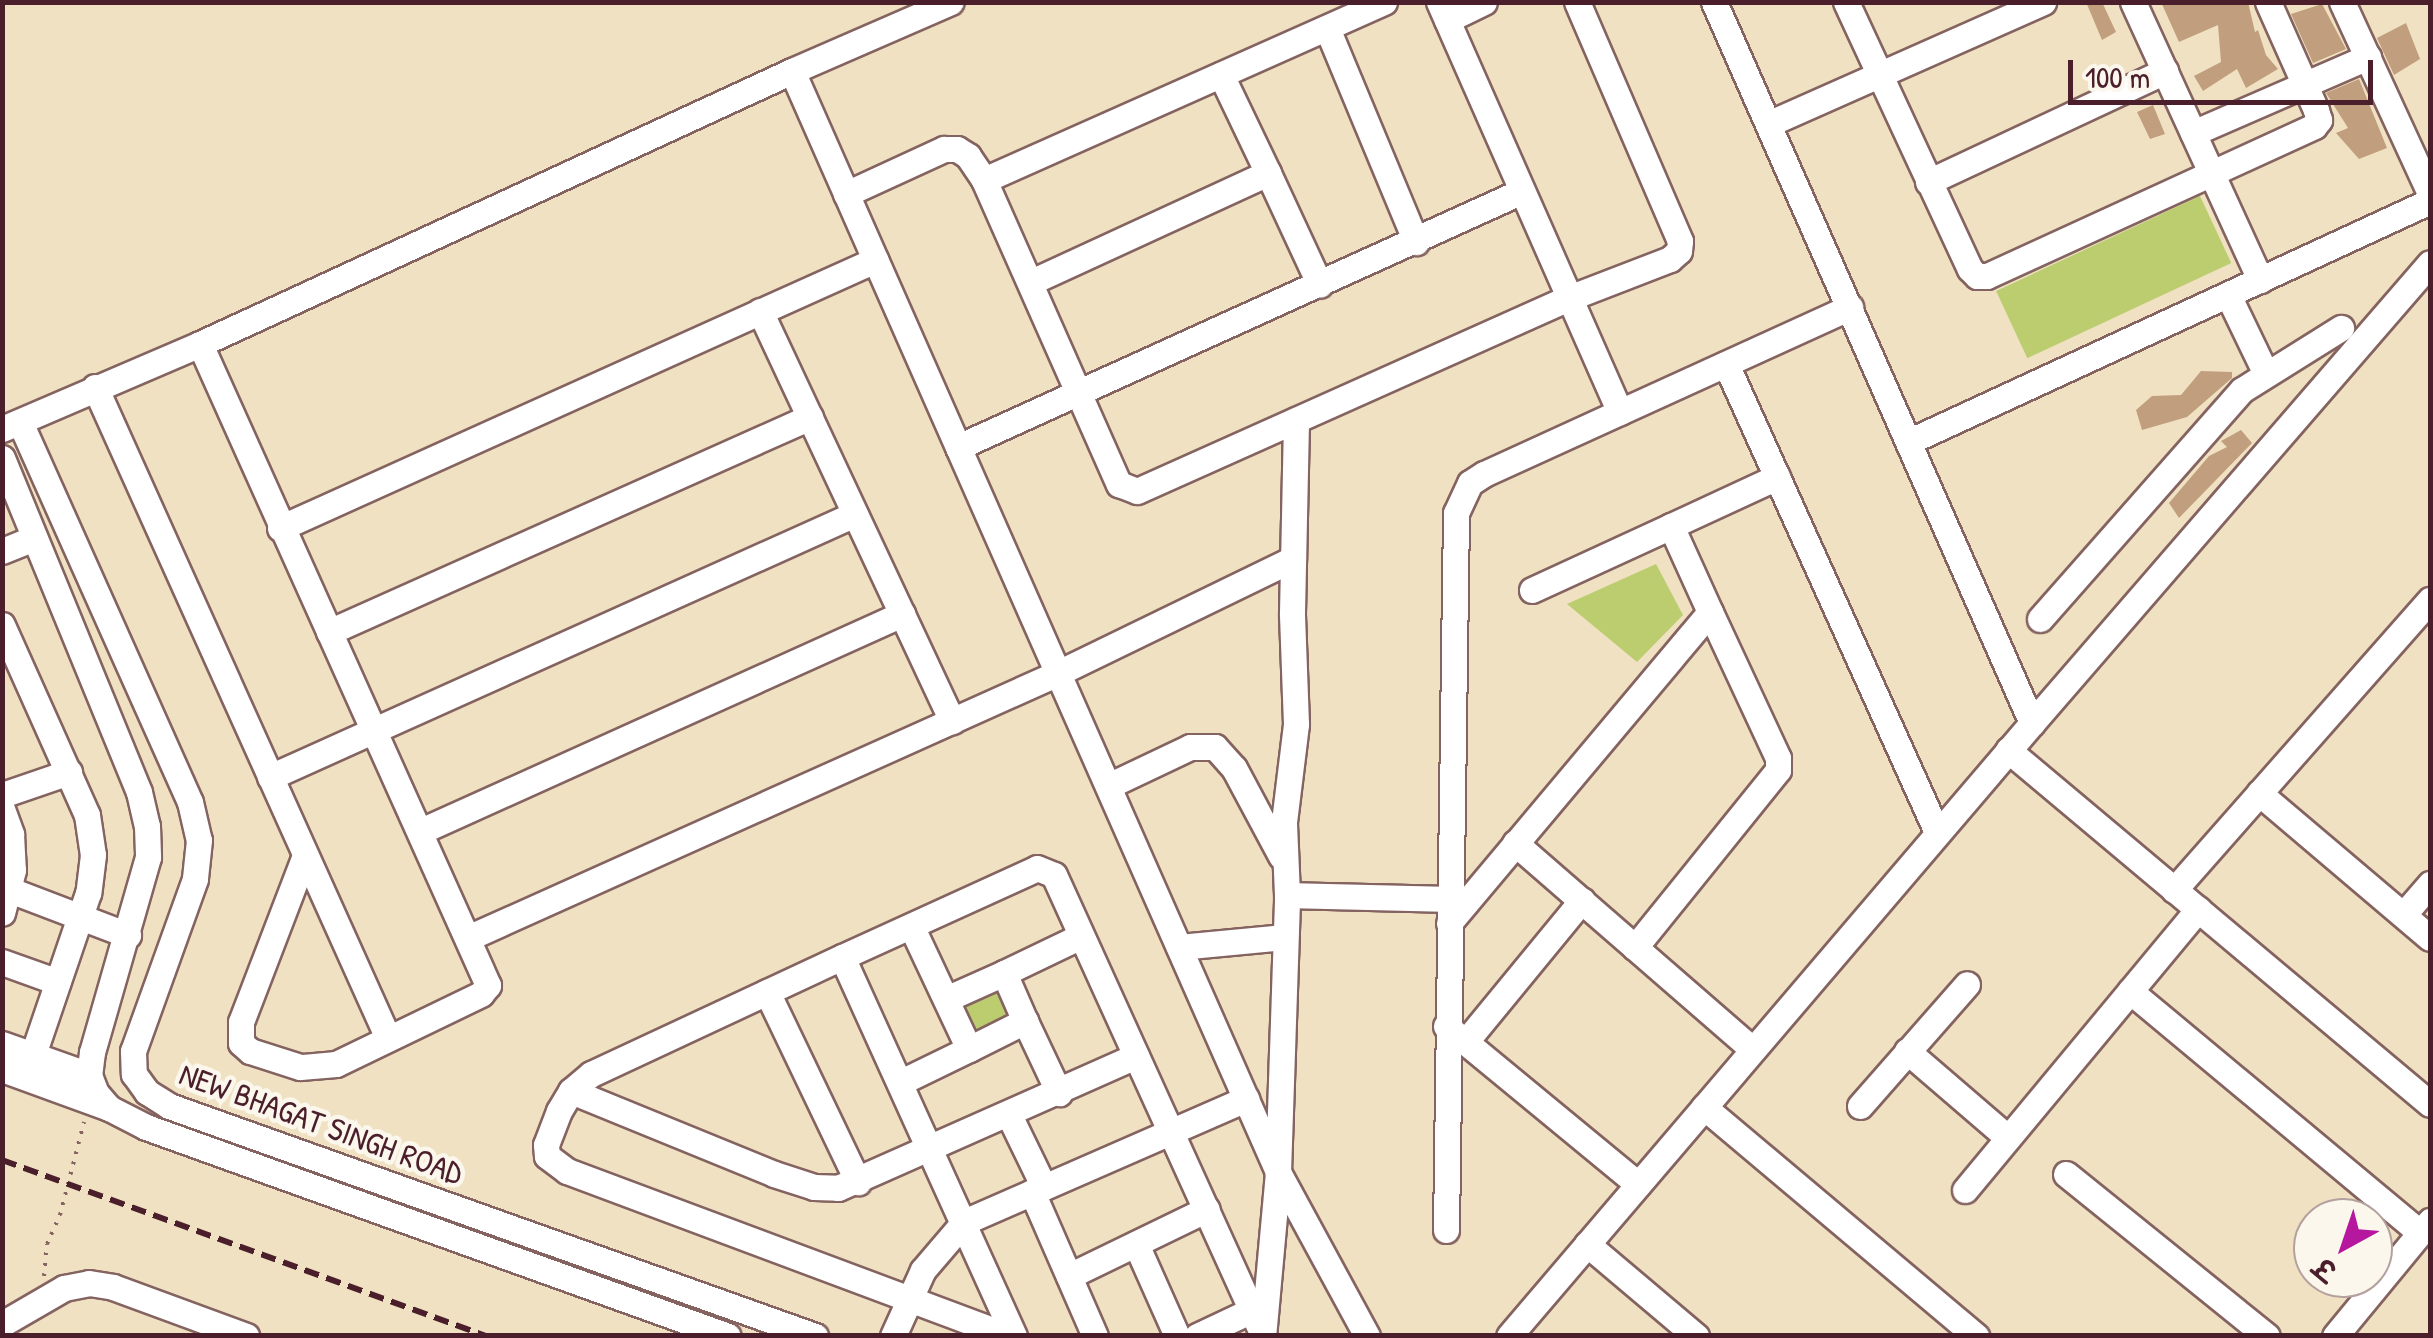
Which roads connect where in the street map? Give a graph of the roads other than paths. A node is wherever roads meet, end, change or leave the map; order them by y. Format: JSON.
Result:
{"nodes":[{"id":1,"x":950,"y":2,"type":"edge"},
{"id":2,"x":1384,"y":2,"type":"edge"},
{"id":3,"x":1484,"y":2,"type":"edge"},
{"id":4,"x":1577,"y":2,"type":"edge"},
{"id":5,"x":1714,"y":2,"type":"edge"},
{"id":6,"x":1846,"y":2,"type":"edge"},
{"id":7,"x":2043,"y":2,"type":"edge"},
{"id":8,"x":2133,"y":2,"type":"edge"},
{"id":9,"x":2268,"y":2,"type":"edge"},
{"id":10,"x":2342,"y":2,"type":"edge"},
{"id":11,"x":1443,"y":11,"type":"edge"},
{"id":12,"x":1327,"y":28,"type":"junction"},
{"id":13,"x":2368,"y":58,"type":"junction"},
{"id":14,"x":792,"y":71,"type":"junction"},
{"id":15,"x":2164,"y":72,"type":"junction"},
{"id":16,"x":1221,"y":75,"type":"junction"},
{"id":17,"x":1881,"y":76,"type":"junction"},
{"id":18,"x":2305,"y":86,"type":"junction"},
{"id":19,"x":1768,"y":124,"type":"junction"},
{"id":20,"x":2193,"y":134,"type":"junction"},
{"id":21,"x":1268,"y":174,"type":"junction"},
{"id":22,"x":2212,"y":174,"type":"junction"},
{"id":23,"x":984,"y":180,"type":"junction"},
{"id":24,"x":1928,"y":182,"type":"junction"},
{"id":25,"x":1522,"y":191,"type":"junction"},
{"id":26,"x":846,"y":194,"type":"junction"},
{"id":27,"x":2430,"y":197,"type":"edge"},
{"id":28,"x":1416,"y":242,"type":"junction"},
{"id":29,"x":875,"y":260,"type":"junction"},
{"id":30,"x":2430,"y":263,"type":"edge"},
{"id":31,"x":2260,"y":280,"type":"junction"},
{"id":32,"x":1031,"y":282,"type":"junction"},
{"id":33,"x":1320,"y":284,"type":"junction"},
{"id":34,"x":2228,"y":295,"type":"junction"},
{"id":35,"x":1568,"y":298,"type":"junction"},
{"id":36,"x":1850,"y":307,"type":"junction"},
{"id":37,"x":760,"y":311,"type":"junction"},
{"id":38,"x":2341,"y":328,"type":"dead end"},
{"id":39,"x":200,"y":344,"type":"junction"},
{"id":40,"x":1726,"y":364,"type":"junction"},
{"id":41,"x":2265,"y":372,"type":"junction"},
{"id":42,"x":94,"y":387,"type":"junction"},
{"id":43,"x":1080,"y":392,"type":"junction"},
{"id":44,"x":1620,"y":412,"type":"junction"},
{"id":45,"x":810,"y":417,"type":"junction"},
{"id":46,"x":1296,"y":420,"type":"junction"},
{"id":47,"x":12,"y":426,"type":"edge"},
{"id":48,"x":1908,"y":442,"type":"junction"},
{"id":49,"x":958,"y":446,"type":"junction"},
{"id":50,"x":5,"y":472,"type":"edge"},
{"id":51,"x":1778,"y":476,"type":"junction"},
{"id":52,"x":856,"y":514,"type":"junction"},
{"id":53,"x":1671,"y":526,"type":"junction"},
{"id":54,"x":280,"y":528,"type":"junction"},
{"id":55,"x":36,"y":538,"type":"junction"},
{"id":56,"x":2,"y":551,"type":"edge"},
{"id":57,"x":1293,"y":559,"type":"junction"},
{"id":58,"x":1532,"y":590,"type":"dead end"},
{"id":59,"x":2430,"y":600,"type":"edge"},
{"id":60,"x":1710,"y":612,"type":"junction"},
{"id":61,"x":902,"y":614,"type":"junction"},
{"id":62,"x":2040,"y":619,"type":"dead end"},
{"id":63,"x":328,"y":632,"type":"junction"},
{"id":64,"x":5,"y":635,"type":"edge"},
{"id":65,"x":1058,"y":674,"type":"junction"},
{"id":66,"x":952,"y":721,"type":"junction"},
{"id":67,"x":2032,"y":723,"type":"junction"},
{"id":68,"x":374,"y":731,"type":"junction"},
{"id":69,"x":2008,"y":750,"type":"junction"},
{"id":70,"x":69,"y":772,"type":"junction"},
{"id":71,"x":270,"y":777,"type":"junction"},
{"id":72,"x":1108,"y":786,"type":"junction"},
{"id":73,"x":2258,"y":793,"type":"junction"},
{"id":74,"x":2,"y":796,"type":"edge"},
{"id":75,"x":2,"y":809,"type":"edge"},
{"id":76,"x":421,"y":831,"type":"junction"},
{"id":77,"x":1937,"y":832,"type":"junction"},
{"id":78,"x":1515,"y":843,"type":"junction"},
{"id":79,"x":305,"y":855,"type":"junction"},
{"id":80,"x":1284,"y":860,"type":"junction"},
{"id":81,"x":2430,"y":884,"type":"edge"},
{"id":82,"x":2174,"y":890,"type":"junction"},
{"id":83,"x":1287,"y":896,"type":"junction"},
{"id":84,"x":5,"y":897,"type":"edge"},
{"id":85,"x":1582,"y":900,"type":"junction"},
{"id":86,"x":2198,"y":909,"type":"junction"},
{"id":87,"x":1449,"y":912,"type":"junction"},
{"id":88,"x":2404,"y":914,"type":"junction"},
{"id":89,"x":80,"y":916,"type":"junction"},
{"id":90,"x":911,"y":926,"type":"junction"},
{"id":91,"x":128,"y":935,"type":"junction"},
{"id":92,"x":1081,"y":936,"type":"junction"},
{"id":93,"x":470,"y":937,"type":"junction"},
{"id":94,"x":1286,"y":937,"type":"junction"},
{"id":95,"x":2430,"y":938,"type":"edge"},
{"id":96,"x":1635,"y":946,"type":"junction"},
{"id":97,"x":1179,"y":947,"type":"junction"},
{"id":98,"x":842,"y":958,"type":"junction"},
{"id":99,"x":2,"y":962,"type":"edge"},
{"id":100,"x":1004,"y":973,"type":"junction"},
{"id":101,"x":58,"y":982,"type":"junction"},
{"id":102,"x":1966,"y":984,"type":"dead end"},
{"id":103,"x":767,"y":992,"type":"junction"},
{"id":104,"x":2130,"y":992,"type":"junction"},
{"id":105,"x":946,"y":1000,"type":"junction"},
{"id":106,"x":1025,"y":1022,"type":"junction"},
{"id":107,"x":1456,"y":1033,"type":"junction"},
{"id":108,"x":388,"y":1038,"type":"junction"},
{"id":109,"x":2,"y":1044,"type":"edge"},
{"id":110,"x":969,"y":1049,"type":"junction"},
{"id":111,"x":1753,"y":1050,"type":"junction"},
{"id":112,"x":1907,"y":1050,"type":"junction"},
{"id":113,"x":33,"y":1055,"type":"junction"},
{"id":114,"x":1136,"y":1056,"type":"junction"},
{"id":115,"x":2,"y":1069,"type":"edge"},
{"id":116,"x":89,"y":1076,"type":"junction"},
{"id":117,"x":900,"y":1082,"type":"junction"},
{"id":118,"x":571,"y":1091,"type":"junction"},
{"id":119,"x":1059,"y":1093,"type":"junction"},
{"id":120,"x":1246,"y":1099,"type":"junction"},
{"id":121,"x":2430,"y":1104,"type":"edge"},
{"id":122,"x":101,"y":1105,"type":"junction"},
{"id":123,"x":1860,"y":1106,"type":"dead end"},
{"id":124,"x":1704,"y":1107,"type":"junction"},
{"id":125,"x":1009,"y":1115,"type":"junction"},
{"id":126,"x":1173,"y":1132,"type":"junction"},
{"id":127,"x":2008,"y":1138,"type":"junction"},
{"id":128,"x":930,"y":1150,"type":"junction"},
{"id":129,"x":1278,"y":1172,"type":"junction"},
{"id":130,"x":2066,"y":1174,"type":"dead end"},
{"id":131,"x":858,"y":1182,"type":"junction"},
{"id":132,"x":1638,"y":1184,"type":"junction"},
{"id":133,"x":1038,"y":1190,"type":"junction"},
{"id":134,"x":1965,"y":1190,"type":"dead end"},
{"id":135,"x":1207,"y":1209,"type":"junction"},
{"id":136,"x":964,"y":1222,"type":"junction"},
{"id":137,"x":2425,"y":1227,"type":"edge"},
{"id":138,"x":1446,"y":1230,"type":"dead end"},
{"id":139,"x":1136,"y":1244,"type":"junction"},
{"id":140,"x":1587,"y":1244,"type":"junction"},
{"id":141,"x":1069,"y":1276,"type":"junction"},
{"id":142,"x":910,"y":1298,"type":"junction"},
{"id":143,"x":1252,"y":1310,"type":"junction"},
{"id":144,"x":2,"y":1324,"type":"edge"},
{"id":145,"x":246,"y":1336,"type":"edge"},
{"id":146,"x":728,"y":1336,"type":"edge"},
{"id":147,"x":815,"y":1336,"type":"edge"},
{"id":148,"x":893,"y":1336,"type":"edge"},
{"id":149,"x":1012,"y":1336,"type":"edge"},
{"id":150,"x":1095,"y":1336,"type":"edge"},
{"id":151,"x":1177,"y":1336,"type":"edge"},
{"id":152,"x":1197,"y":1336,"type":"edge"},
{"id":153,"x":1367,"y":1336,"type":"edge"},
{"id":154,"x":1509,"y":1336,"type":"edge"},
{"id":155,"x":1696,"y":1336,"type":"edge"},
{"id":156,"x":1976,"y":1336,"type":"edge"},
{"id":157,"x":2267,"y":1336,"type":"edge"},
{"id":158,"x":2335,"y":1336,"type":"edge"}],
"edges":[{"from":1,"to":14,"type":"street"},
{"from":2,"to":12,"type":"street"},
{"from":3,"to":11,"type":"street"},
{"from":4,"to":35,"type":"street"},
{"from":5,"to":19,"type":"street"},
{"from":6,"to":17,"type":"street"},
{"from":7,"to":17,"type":"street"},
{"from":8,"to":15,"type":"street"},
{"from":9,"to":18,"type":"street"},
{"from":10,"to":13,"type":"street"},
{"from":11,"to":25,"type":"street"},
{"from":12,"to":16,"type":"street"},
{"from":12,"to":28,"type":"street"},
{"from":13,"to":18,"type":"street"},
{"from":13,"to":27,"type":"street"},
{"from":14,"to":26,"type":"street"},
{"from":14,"to":39,"type":"street"},
{"from":15,"to":20,"type":"street"},
{"from":15,"to":24,"type":"street"},
{"from":16,"to":21,"type":"street"},
{"from":16,"to":23,"type":"street"},
{"from":17,"to":19,"type":"street"},
{"from":17,"to":24,"type":"street"},
{"from":18,"to":20,"type":"street"},
{"from":18,"to":22,"type":"street"},
{"from":19,"to":36,"type":"street"},
{"from":20,"to":22,"type":"street"},
{"from":21,"to":32,"type":"street"},
{"from":21,"to":33,"type":"street"},
{"from":22,"to":24,"type":"street"},
{"from":22,"to":31,"type":"street"},
{"from":23,"to":26,"type":"street"},
{"from":23,"to":32,"type":"street"},
{"from":25,"to":28,"type":"street"},
{"from":25,"to":35,"type":"street"},
{"from":26,"to":29,"type":"street"},
{"from":27,"to":31,"type":"street"},
{"from":28,"to":33,"type":"street"},
{"from":29,"to":37,"type":"street"},
{"from":29,"to":49,"type":"street"},
{"from":30,"to":67,"type":"street"},
{"from":31,"to":34,"type":"street"},
{"from":32,"to":43,"type":"street"},
{"from":33,"to":43,"type":"street"},
{"from":34,"to":41,"type":"street"},
{"from":34,"to":48,"type":"street"},
{"from":35,"to":44,"type":"street"},
{"from":35,"to":46,"type":"street"},
{"from":36,"to":40,"type":"street"},
{"from":36,"to":48,"type":"street"},
{"from":37,"to":45,"type":"street"},
{"from":37,"to":54,"type":"street"},
{"from":38,"to":41,"type":"street"},
{"from":39,"to":42,"type":"street"},
{"from":39,"to":54,"type":"street"},
{"from":40,"to":44,"type":"street"},
{"from":40,"to":51,"type":"street"},
{"from":41,"to":62,"type":"street"},
{"from":42,"to":47,"type":"street"},
{"from":42,"to":71,"type":"street"},
{"from":43,"to":46,"type":"street"},
{"from":43,"to":49,"type":"street"},
{"from":44,"to":87,"type":"street"},
{"from":45,"to":52,"type":"street"},
{"from":45,"to":63,"type":"street"},
{"from":46,"to":57,"type":"street"},
{"from":47,"to":147,"type":"street","name":"NEW BHAGAT SINGH ROAD"},
{"from":48,"to":67,"type":"street"},
{"from":49,"to":65,"type":"street"},
{"from":50,"to":55,"type":"street"},
{"from":51,"to":53,"type":"street"},
{"from":51,"to":77,"type":"street"},
{"from":52,"to":61,"type":"street"},
{"from":52,"to":68,"type":"street"},
{"from":53,"to":58,"type":"street"},
{"from":53,"to":60,"type":"street"},
{"from":54,"to":63,"type":"street"},
{"from":55,"to":56,"type":"street"},
{"from":55,"to":91,"type":"street"},
{"from":57,"to":65,"type":"street"},
{"from":57,"to":80,"type":"street"},
{"from":59,"to":73,"type":"street"},
{"from":60,"to":78,"type":"street"},
{"from":60,"to":96,"type":"street"},
{"from":61,"to":66,"type":"street"},
{"from":61,"to":76,"type":"street"},
{"from":63,"to":68,"type":"street"},
{"from":64,"to":70,"type":"street"},
{"from":65,"to":66,"type":"street"},
{"from":65,"to":72,"type":"street"},
{"from":66,"to":93,"type":"street"},
{"from":67,"to":69,"type":"street"},
{"from":68,"to":71,"type":"street"},
{"from":68,"to":76,"type":"street"},
{"from":69,"to":77,"type":"street"},
{"from":69,"to":82,"type":"street"},
{"from":70,"to":74,"type":"street"},
{"from":70,"to":89,"type":"street"},
{"from":71,"to":79,"type":"street"},
{"from":72,"to":80,"type":"street"},
{"from":72,"to":97,"type":"street"},
{"from":73,"to":82,"type":"street"},
{"from":73,"to":88,"type":"street"},
{"from":75,"to":84,"type":"street"},
{"from":76,"to":93,"type":"street"},
{"from":77,"to":111,"type":"street"},
{"from":78,"to":85,"type":"street"},
{"from":78,"to":87,"type":"street"},
{"from":79,"to":108,"type":"street"},
{"from":79,"to":108,"type":"street"},
{"from":80,"to":83,"type":"street"},
{"from":81,"to":88,"type":"street"},
{"from":82,"to":86,"type":"street"},
{"from":83,"to":87,"type":"street"},
{"from":83,"to":94,"type":"street"},
{"from":84,"to":89,"type":"street"},
{"from":85,"to":96,"type":"street"},
{"from":85,"to":107,"type":"street"},
{"from":86,"to":104,"type":"street"},
{"from":86,"to":121,"type":"street"},
{"from":87,"to":107,"type":"street"},
{"from":88,"to":95,"type":"street"},
{"from":89,"to":91,"type":"street"},
{"from":89,"to":101,"type":"street"},
{"from":90,"to":92,"type":"street"},
{"from":90,"to":98,"type":"street"},
{"from":90,"to":105,"type":"street"},
{"from":91,"to":116,"type":"street"},
{"from":92,"to":100,"type":"street"},
{"from":92,"to":114,"type":"street"},
{"from":93,"to":108,"type":"street"},
{"from":94,"to":97,"type":"street"},
{"from":94,"to":129,"type":"street"},
{"from":96,"to":111,"type":"street"},
{"from":97,"to":120,"type":"street"},
{"from":98,"to":103,"type":"street"},
{"from":98,"to":117,"type":"street"},
{"from":99,"to":101,"type":"street"},
{"from":100,"to":105,"type":"street"},
{"from":100,"to":106,"type":"street"},
{"from":101,"to":113,"type":"street"},
{"from":102,"to":112,"type":"street"},
{"from":103,"to":118,"type":"street"},
{"from":103,"to":131,"type":"street"},
{"from":104,"to":127,"type":"street"},
{"from":104,"to":137,"type":"street"},
{"from":105,"to":110,"type":"street"},
{"from":106,"to":110,"type":"street"},
{"from":106,"to":119,"type":"street"},
{"from":107,"to":132,"type":"street"},
{"from":107,"to":138,"type":"street"},
{"from":109,"to":113,"type":"street"},
{"from":110,"to":117,"type":"street"},
{"from":111,"to":124,"type":"street"},
{"from":112,"to":123,"type":"street"},
{"from":112,"to":127,"type":"street"},
{"from":113,"to":116,"type":"street"},
{"from":114,"to":119,"type":"street"},
{"from":114,"to":126,"type":"street"},
{"from":115,"to":122,"type":"street","name":"NEW BHAGAT SINGH ROAD"},
{"from":116,"to":122,"type":"street"},
{"from":117,"to":128,"type":"street"},
{"from":118,"to":131,"type":"street"},
{"from":118,"to":142,"type":"street"},
{"from":119,"to":125,"type":"street"},
{"from":120,"to":126,"type":"street"},
{"from":120,"to":129,"type":"street"},
{"from":122,"to":146,"type":"street","name":"NEW BHAGAT SINGH ROAD"},
{"from":124,"to":132,"type":"street"},
{"from":124,"to":156,"type":"street"},
{"from":125,"to":128,"type":"street"},
{"from":125,"to":133,"type":"street"},
{"from":126,"to":133,"type":"street"},
{"from":126,"to":135,"type":"street"},
{"from":127,"to":134,"type":"street"},
{"from":128,"to":131,"type":"street"},
{"from":128,"to":136,"type":"street"},
{"from":129,"to":143,"type":"street"},
{"from":129,"to":153,"type":"street"},
{"from":130,"to":157,"type":"street"},
{"from":132,"to":140,"type":"street"},
{"from":133,"to":136,"type":"street"},
{"from":133,"to":141,"type":"street"},
{"from":135,"to":139,"type":"street"},
{"from":135,"to":143,"type":"street"},
{"from":136,"to":142,"type":"street"},
{"from":136,"to":149,"type":"street"},
{"from":137,"to":158,"type":"street"},
{"from":139,"to":141,"type":"street"},
{"from":139,"to":151,"type":"street"},
{"from":140,"to":154,"type":"street"},
{"from":140,"to":155,"type":"street"},
{"from":141,"to":150,"type":"street"},
{"from":142,"to":148,"type":"street"},
{"from":142,"to":149,"type":"street"},
{"from":143,"to":152,"type":"street"},
{"from":144,"to":145,"type":"street"}]}
